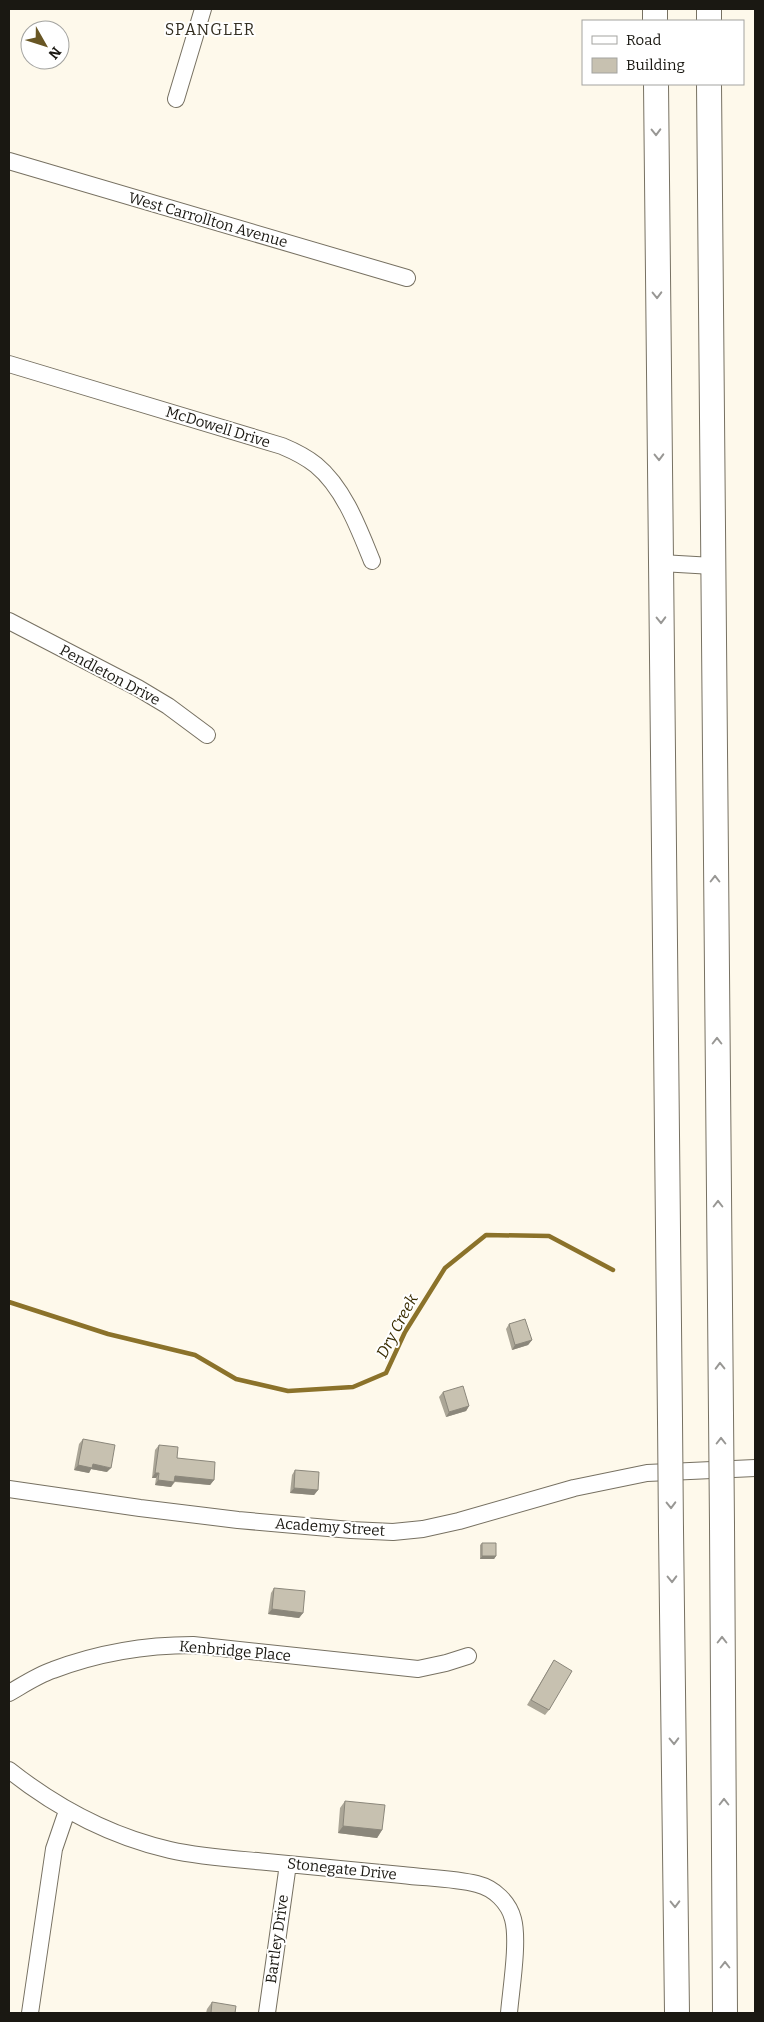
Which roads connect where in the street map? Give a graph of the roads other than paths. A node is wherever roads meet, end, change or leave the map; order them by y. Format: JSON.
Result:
{"nodes":[{"id":1,"x":203,"y":9,"type":"edge"},
{"id":2,"x":656,"y":85,"type":"edge"},
{"id":3,"x":709,"y":85,"type":"edge"},
{"id":4,"x":176,"y":99,"type":"dead end"},
{"id":5,"x":9,"y":161,"type":"edge"},
{"id":6,"x":407,"y":278,"type":"dead end"},
{"id":7,"x":9,"y":364,"type":"edge"},
{"id":8,"x":372,"y":561,"type":"dead end"},
{"id":9,"x":660,"y":563,"type":"junction"},
{"id":10,"x":713,"y":566,"type":"junction"},
{"id":11,"x":9,"y":622,"type":"edge"},
{"id":12,"x":208,"y":736,"type":"dead end"},
{"id":13,"x":755,"y":1468,"type":"edge"},
{"id":14,"x":9,"y":1489,"type":"edge"},
{"id":15,"x":468,"y":1656,"type":"dead end"},
{"id":16,"x":9,"y":1693,"type":"edge"},
{"id":17,"x":9,"y":1770,"type":"edge"},
{"id":18,"x":67,"y":1811,"type":"junction"},
{"id":19,"x":288,"y":1864,"type":"junction"},
{"id":20,"x":30,"y":2013,"type":"edge"},
{"id":21,"x":267,"y":2013,"type":"edge"},
{"id":22,"x":509,"y":2013,"type":"edge"},
{"id":23,"x":677,"y":2013,"type":"edge"},
{"id":24,"x":725,"y":2013,"type":"edge"}],
"edges":[{"from":1,"to":4,"type":"street"},
{"from":2,"to":9,"type":"highway","one_way":true},
{"from":3,"to":10,"type":"highway"},
{"from":5,"to":6,"type":"street","name":"West Carrollton Avenue"},
{"from":7,"to":8,"type":"street","name":"McDowell Drive"},
{"from":9,"to":10,"type":"street"},
{"from":9,"to":23,"type":"highway","one_way":true,"bridge":true},
{"from":24,"to":10,"type":"highway","one_way":true,"bridge":true},
{"from":11,"to":12,"type":"street","name":"Pendleton Drive"},
{"from":13,"to":14,"type":"street","name":"Academy Street"},
{"from":15,"to":16,"type":"street","name":"Kenbridge Place"},
{"from":17,"to":18,"type":"street","name":"Stonegate Drive"},
{"from":18,"to":19,"type":"street","name":"Stonegate Drive"},
{"from":18,"to":20,"type":"street"},
{"from":19,"to":21,"type":"street","name":"Bartley Drive"},
{"from":19,"to":22,"type":"street","name":"Stonegate Drive"}]}
